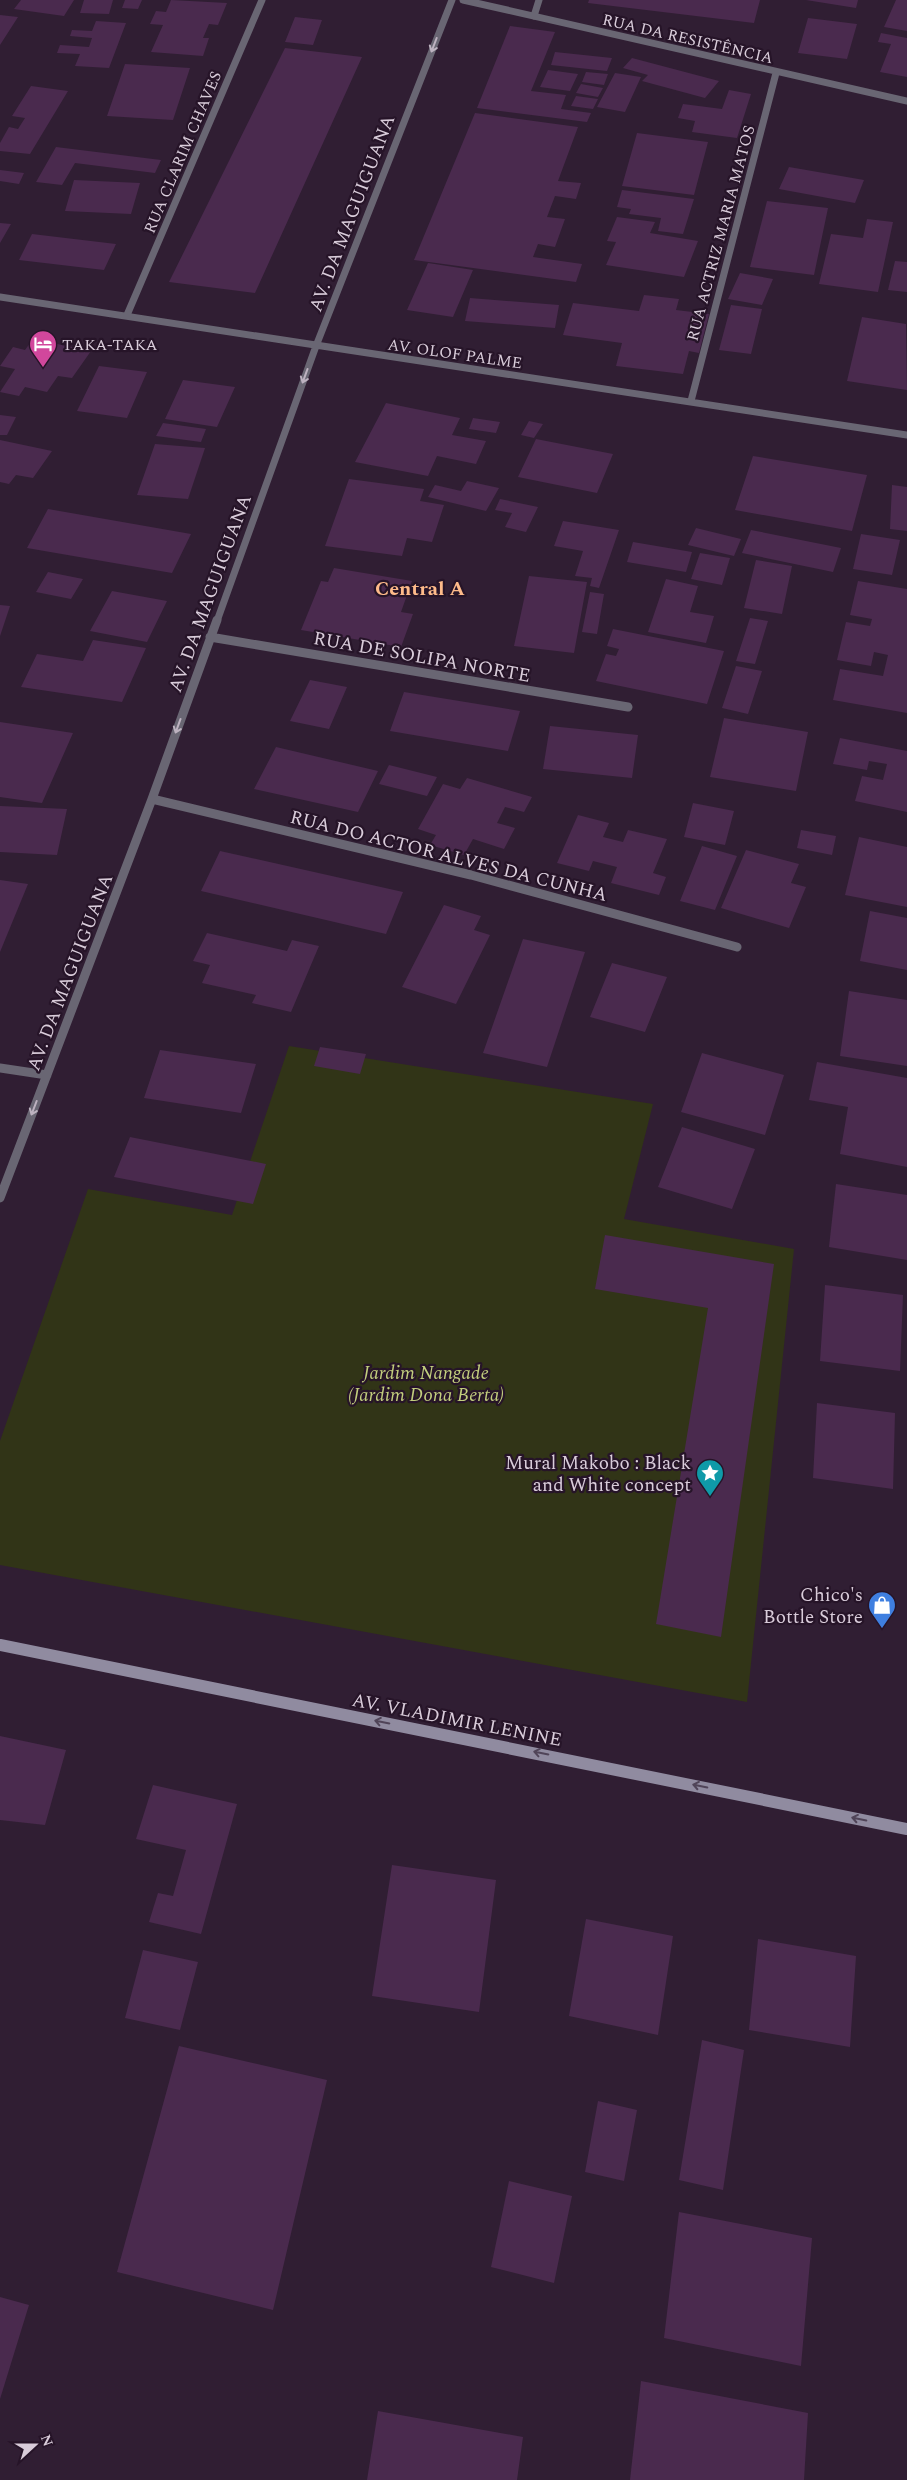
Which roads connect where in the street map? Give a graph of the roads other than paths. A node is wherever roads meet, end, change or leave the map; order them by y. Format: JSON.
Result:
{"nodes":[{"id":1,"x":262,"y":0,"type":"edge"},
{"id":2,"x":452,"y":0,"type":"edge"},
{"id":3,"x":463,"y":0,"type":"edge"},
{"id":4,"x":539,"y":0,"type":"edge"},
{"id":5,"x":534,"y":16,"type":"junction"},
{"id":6,"x":776,"y":73,"type":"junction"},
{"id":7,"x":907,"y":102,"type":"edge"},
{"id":8,"x":0,"y":297,"type":"edge"},
{"id":9,"x":127,"y":316,"type":"junction"},
{"id":10,"x":316,"y":346,"type":"junction"},
{"id":11,"x":691,"y":401,"type":"junction"},
{"id":12,"x":907,"y":435,"type":"edge"},
{"id":13,"x":210,"y":637,"type":"junction"},
{"id":14,"x":628,"y":707,"type":"dead end"},
{"id":15,"x":152,"y":799,"type":"junction"},
{"id":16,"x":737,"y":947,"type":"dead end"},
{"id":17,"x":0,"y":1068,"type":"edge"},
{"id":18,"x":47,"y":1075,"type":"junction"},
{"id":19,"x":0,"y":1198,"type":"edge"},
{"id":20,"x":0,"y":1645,"type":"edge"},
{"id":21,"x":907,"y":1829,"type":"edge"}],
"edges":[{"from":1,"to":9,"type":"street","name":"RUA CLARIM CHAVES"},
{"from":2,"to":10,"type":"street","name":"AV. DA MAGUIGUANA","one_way":true},
{"from":3,"to":5,"type":"street","name":"RUA DA RESISTÊNCIA"},
{"from":4,"to":5,"type":"street"},
{"from":5,"to":6,"type":"street","name":"RUA DA RESISTÊNCIA"},
{"from":6,"to":7,"type":"street","name":"RUA DA RESISTÊNCIA"},
{"from":6,"to":11,"type":"street","name":"RUA ACTRIZ MARIA MATOS"},
{"from":8,"to":9,"type":"street","name":"AV. OLOF PALME"},
{"from":9,"to":10,"type":"street","name":"AV. OLOF PALME"},
{"from":10,"to":11,"type":"street","name":"AV. OLOF PALME"},
{"from":10,"to":13,"type":"street","name":"AV. DA MAGUIGUANA","one_way":true},
{"from":11,"to":12,"type":"street","name":"AV. OLOF PALME"},
{"from":13,"to":14,"type":"street","name":"RUA DE SOLIPA NORTE"},
{"from":13,"to":15,"type":"street","name":"AV. DA MAGUIGUANA","one_way":true},
{"from":15,"to":16,"type":"street","name":"RUA DO ACTOR ALVES DA CUNHA"},
{"from":15,"to":18,"type":"street","name":"AV. DA MAGUIGUANA"},
{"from":17,"to":18,"type":"street"},
{"from":18,"to":19,"type":"street","name":"AV. DA MAGUIGUANA","one_way":true},
{"from":21,"to":20,"type":"main road","name":"AV. VLADIMIR LENINE","one_way":true}]}
